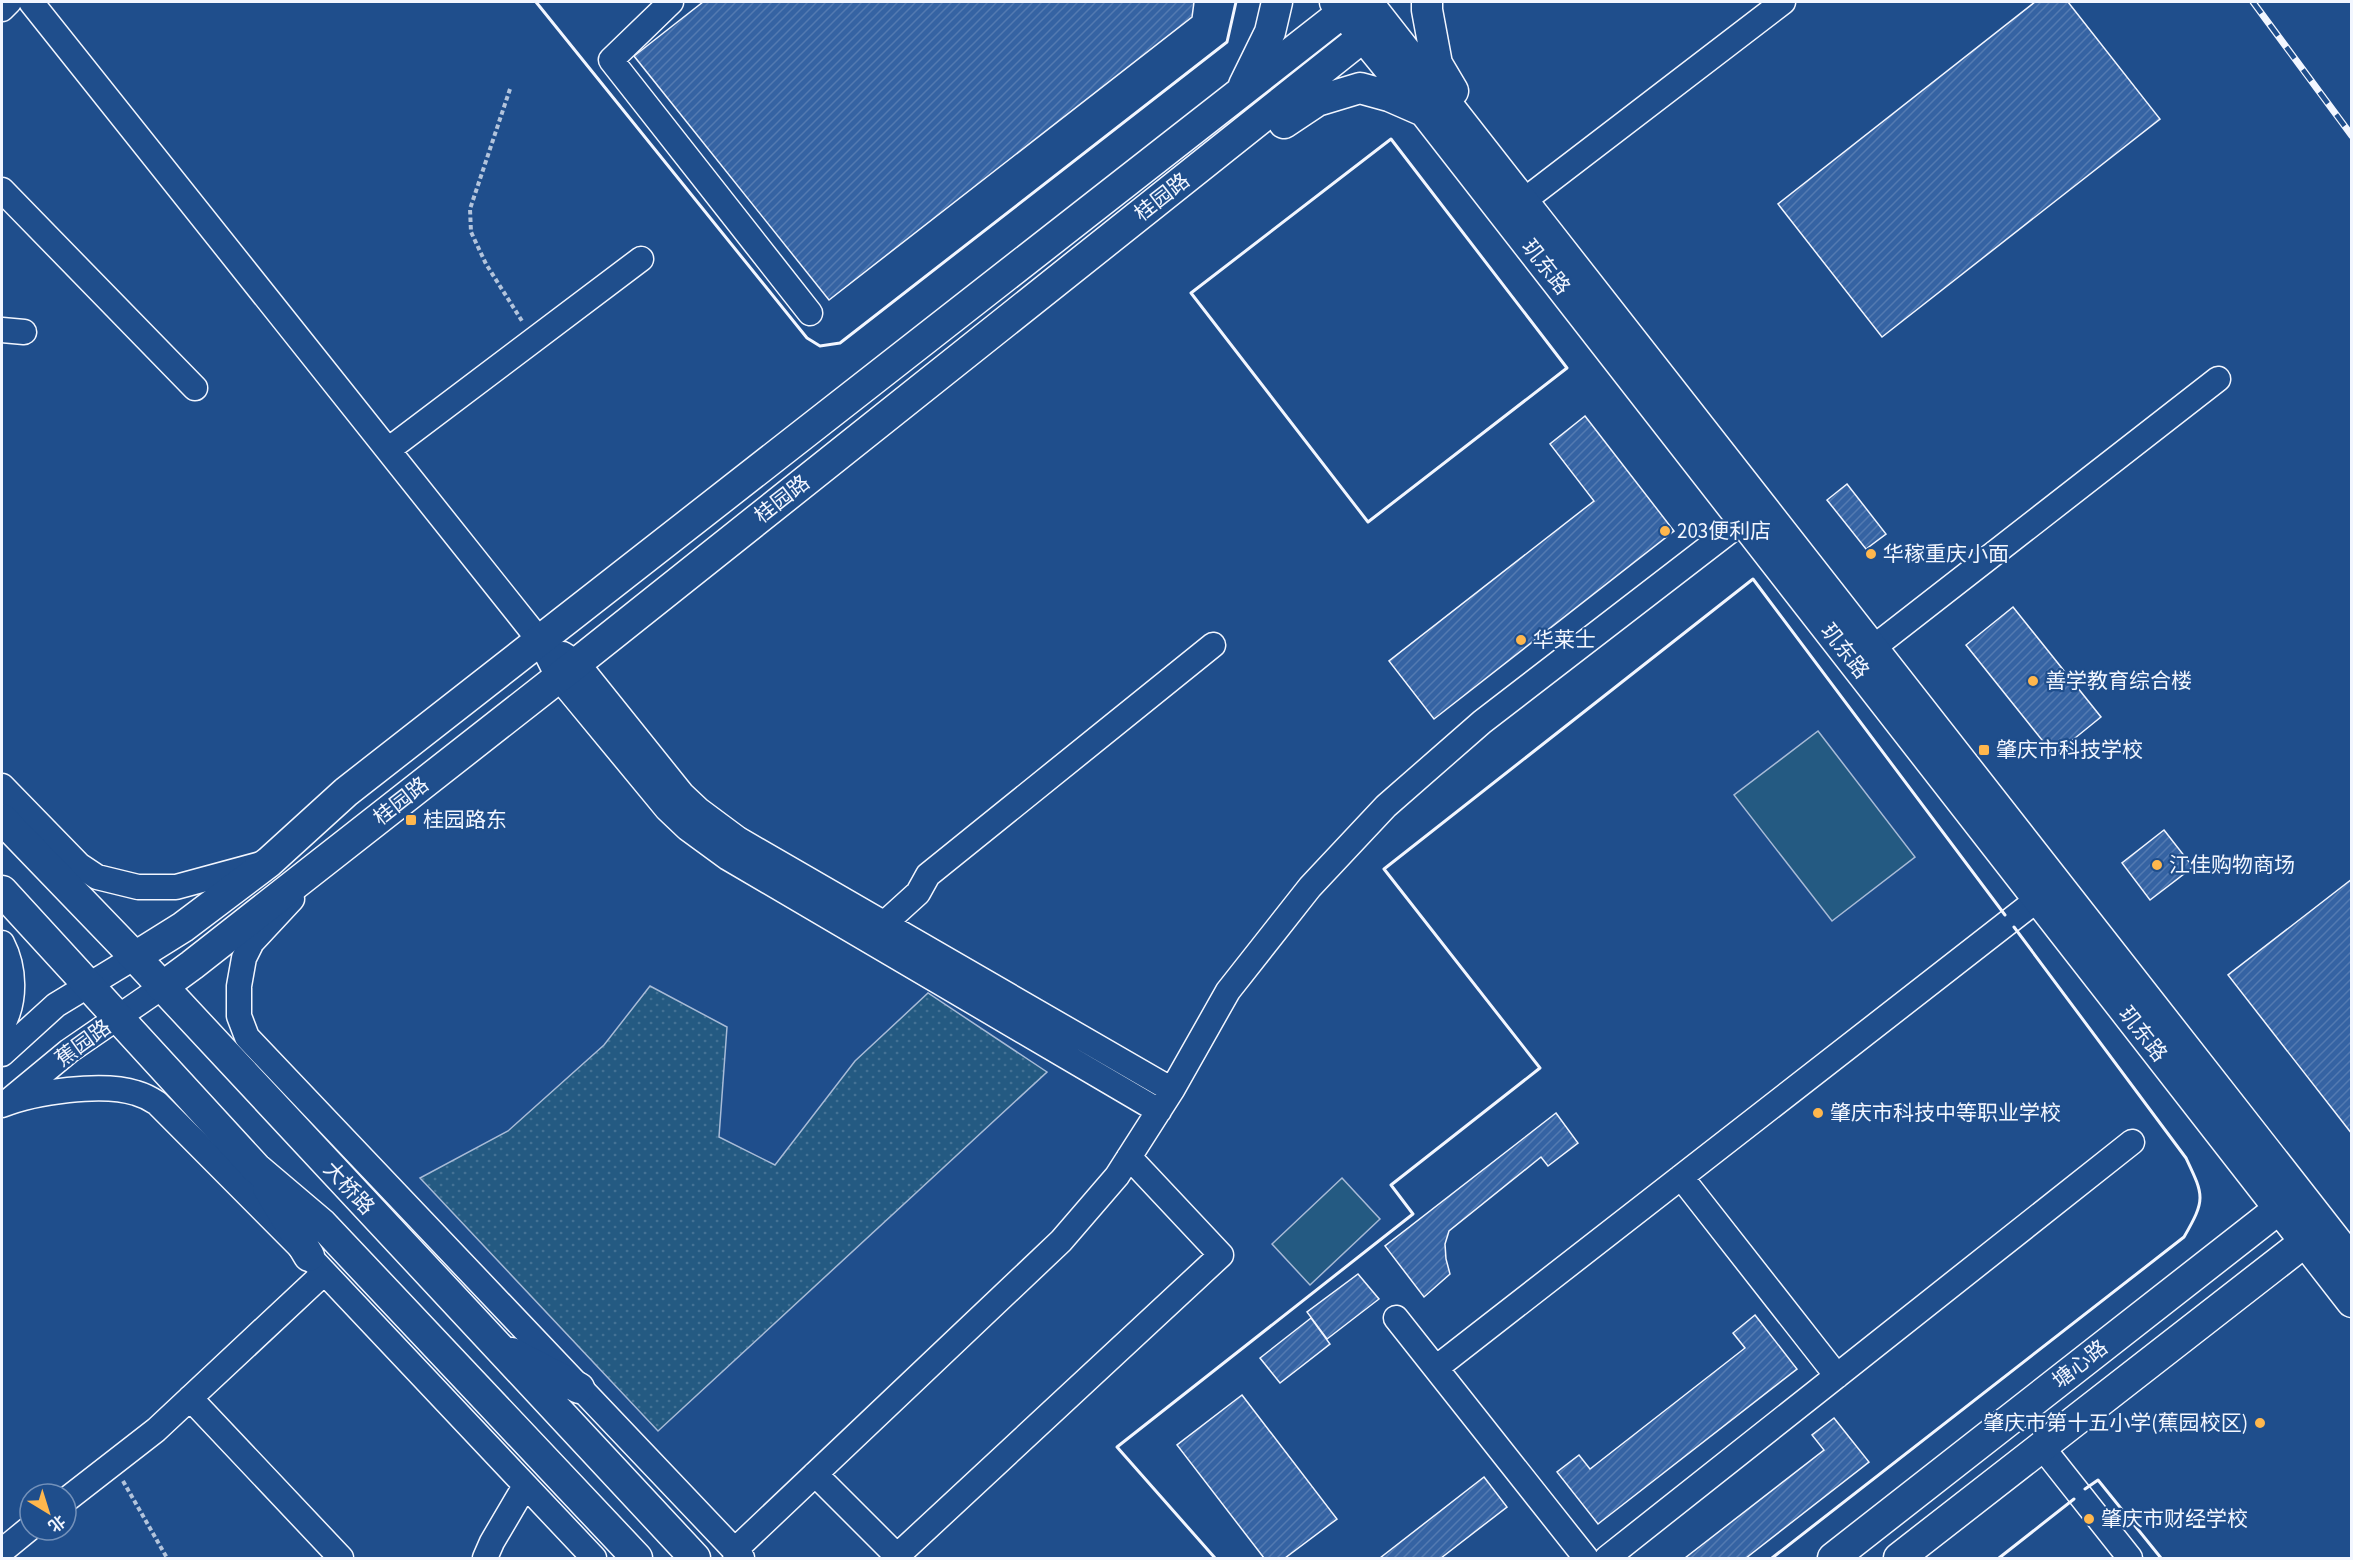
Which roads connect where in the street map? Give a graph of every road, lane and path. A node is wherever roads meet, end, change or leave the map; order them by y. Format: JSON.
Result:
{"nodes":[{"id":1,"x":9,"y":2,"type":"edge"},
{"id":2,"x":31,"y":2,"type":"edge"},
{"id":3,"x":670,"y":2,"type":"edge"},
{"id":4,"x":1277,"y":2,"type":"edge"},
{"id":5,"x":1427,"y":2,"type":"edge"},
{"id":6,"x":1778,"y":3,"type":"edge"},
{"id":7,"x":2,"y":9,"type":"edge"},
{"id":8,"x":1362,"y":11,"type":"edge"},
{"id":9,"x":510,"y":89,"type":"dead end"},
{"id":10,"x":1242,"y":91,"type":"junction"},
{"id":11,"x":1424,"y":111,"type":"junction"},
{"id":12,"x":1471,"y":135,"type":"junction"},
{"id":13,"x":1212,"y":158,"type":"junction"},
{"id":14,"x":2,"y":190,"type":"edge"},
{"id":15,"x":1514,"y":208,"type":"junction"},
{"id":16,"x":641,"y":259,"type":"dead end"},
{"id":17,"x":810,"y":313,"type":"dead end"},
{"id":18,"x":536,"y":338,"type":"junction"},
{"id":19,"x":2218,"y":380,"type":"dead end"},
{"id":20,"x":195,"y":388,"type":"dead end"},
{"id":21,"x":388,"y":450,"type":"junction"},
{"id":22,"x":1752,"y":513,"type":"junction"},
{"id":23,"x":540,"y":641,"type":"junction"},
{"id":24,"x":1213,"y":645,"type":"dead end"},
{"id":25,"x":1863,"y":656,"type":"junction"},
{"id":26,"x":567,"y":670,"type":"junction"},
{"id":27,"x":2,"y":786,"type":"edge"},
{"id":28,"x":2,"y":819,"type":"edge"},
{"id":29,"x":331,"y":856,"type":"junction"},
{"id":30,"x":269,"y":862,"type":"junction"},
{"id":31,"x":2,"y":891,"type":"edge"},
{"id":32,"x":2038,"y":899,"type":"junction"},
{"id":33,"x":885,"y":923,"type":"junction"},
{"id":34,"x":2,"y":943,"type":"edge"},
{"id":35,"x":135,"y":957,"type":"junction"},
{"id":36,"x":89,"y":985,"type":"junction"},
{"id":37,"x":162,"y":987,"type":"junction"},
{"id":38,"x":119,"y":1017,"type":"junction"},
{"id":39,"x":2,"y":1026,"type":"edge"},
{"id":40,"x":2,"y":1054,"type":"edge"},
{"id":41,"x":1172,"y":1090,"type":"junction"},
{"id":42,"x":4,"y":1104,"type":"edge"},
{"id":43,"x":1159,"y":1111,"type":"junction"},
{"id":44,"x":2132,"y":1142,"type":"dead end"},
{"id":45,"x":1129,"y":1157,"type":"junction"},
{"id":46,"x":256,"y":1168,"type":"junction"},
{"id":47,"x":1682,"y":1177,"type":"junction"},
{"id":48,"x":2289,"y":1201,"type":"junction"},
{"id":49,"x":2315,"y":1235,"type":"junction"},
{"id":50,"x":2352,"y":1261,"type":"edge"},
{"id":51,"x":316,"y":1265,"type":"junction"},
{"id":52,"x":2352,"y":1302,"type":"edge"},
{"id":53,"x":1396,"y":1318,"type":"dead end"},
{"id":54,"x":493,"y":1343,"type":"junction"},
{"id":55,"x":1436,"y":1368,"type":"junction"},
{"id":56,"x":1837,"y":1376,"type":"junction"},
{"id":57,"x":579,"y":1388,"type":"junction"},
{"id":58,"x":190,"y":1398,"type":"junction"},
{"id":59,"x":2042,"y":1447,"type":"junction"},
{"id":60,"x":113,"y":1464,"type":"junction"},
{"id":61,"x":815,"y":1474,"type":"junction"},
{"id":62,"x":525,"y":1486,"type":"junction"},
{"id":63,"x":78,"y":1491,"type":"edge"},
{"id":64,"x":738,"y":1555,"type":"edge"},
{"id":65,"x":167,"y":1558,"type":"edge"},
{"id":66,"x":341,"y":1558,"type":"edge"},
{"id":67,"x":485,"y":1558,"type":"edge"},
{"id":68,"x":594,"y":1558,"type":"edge"},
{"id":69,"x":637,"y":1558,"type":"edge"},
{"id":70,"x":695,"y":1558,"type":"edge"},
{"id":71,"x":1586,"y":1558,"type":"edge"},
{"id":72,"x":1607,"y":1558,"type":"edge"},
{"id":73,"x":1833,"y":1558,"type":"edge"},
{"id":74,"x":1899,"y":1558,"type":"edge"},
{"id":75,"x":2130,"y":1558,"type":"edge"}],
"edges":[{"from":1,"to":7,"type":"street"},
{"from":2,"to":21,"type":"street"},
{"from":3,"to":17,"type":"street"},
{"from":4,"to":10,"type":"main road"},
{"from":5,"to":12,"type":"main road"},
{"from":6,"to":15,"type":"street"},
{"from":8,"to":10,"type":"main road","name":"桂园路"},
{"from":8,"to":11,"type":"main road","name":"玑东路"},
{"from":8,"to":12,"type":"main road","name":"玑东路"},
{"from":8,"to":13,"type":"main road","name":"桂园路"},
{"from":9,"to":18,"type":"path"},
{"from":10,"to":23,"type":"main road","name":"桂园路"},
{"from":11,"to":13,"type":"main road"},
{"from":11,"to":15,"type":"main road","name":"玑东路"},
{"from":12,"to":15,"type":"main road","name":"玑东路"},
{"from":13,"to":26,"type":"main road","name":"桂园路"},
{"from":14,"to":20,"type":"street"},
{"from":15,"to":22,"type":"main road","name":"玑东路"},
{"from":16,"to":18,"type":"street"},
{"from":18,"to":21,"type":"street"},
{"from":19,"to":25,"type":"street"},
{"from":21,"to":23,"type":"street"},
{"from":22,"to":25,"type":"main road","name":"玑东路"},
{"from":22,"to":41,"type":"street"},
{"from":23,"to":26,"type":"street"},
{"from":23,"to":30,"type":"main road","name":"桂园路"},
{"from":24,"to":33,"type":"street"},
{"from":25,"to":32,"type":"main road","name":"玑东路"},
{"from":25,"to":48,"type":"main road","name":"玑东路"},
{"from":26,"to":29,"type":"main road","name":"桂园路"},
{"from":26,"to":33,"type":"street"},
{"from":26,"to":43,"type":"street"},
{"from":27,"to":30,"type":"street"},
{"from":28,"to":35,"type":"main road","name":"大桥路"},
{"from":29,"to":37,"type":"main road","name":"桂园路"},
{"from":29,"to":57,"type":"street"},
{"from":30,"to":35,"type":"main road","name":"桂园路"},
{"from":31,"to":36,"type":"main road"},
{"from":32,"to":47,"type":"street"},
{"from":32,"to":48,"type":"main road","name":"玑东路"},
{"from":33,"to":41,"type":"street"},
{"from":34,"to":39,"type":"street"},
{"from":35,"to":36,"type":"street"},
{"from":35,"to":37,"type":"main road","name":"大桥路"},
{"from":36,"to":38,"type":"main road"},
{"from":36,"to":40,"type":"street"},
{"from":37,"to":38,"type":"street","name":"蕉园路"},
{"from":37,"to":54,"type":"main road","name":"大桥路"},
{"from":38,"to":42,"type":"street","name":"蕉园路"},
{"from":38,"to":46,"type":"main road"},
{"from":41,"to":43,"type":"street"},
{"from":42,"to":51,"type":"street"},
{"from":43,"to":45,"type":"street"},
{"from":44,"to":56,"type":"street"},
{"from":45,"to":61,"type":"street"},
{"from":45,"to":61,"type":"street"},
{"from":46,"to":51,"type":"main road"},
{"from":46,"to":69,"type":"main road"},
{"from":47,"to":55,"type":"street"},
{"from":47,"to":56,"type":"street"},
{"from":48,"to":49,"type":"main road","name":"玑东路"},
{"from":48,"to":73,"type":"main road","name":"塘心路"},
{"from":49,"to":50,"type":"main road","name":"玑东路"},
{"from":49,"to":52,"type":"main road","name":"玑东路"},
{"from":49,"to":59,"type":"main road","name":"塘心路"},
{"from":51,"to":58,"type":"street"},
{"from":51,"to":62,"type":"street"},
{"from":53,"to":55,"type":"street"},
{"from":54,"to":57,"type":"main road"},
{"from":54,"to":70,"type":"main road","name":"大桥路"},
{"from":55,"to":71,"type":"street"},
{"from":56,"to":72,"type":"street"},
{"from":57,"to":64,"type":"street"},
{"from":58,"to":60,"type":"street"},
{"from":58,"to":66,"type":"street"},
{"from":59,"to":74,"type":"main road","name":"塘心路"},
{"from":59,"to":75,"type":"street"},
{"from":60,"to":63,"type":"street"},
{"from":60,"to":65,"type":"path"},
{"from":61,"to":64,"type":"street"},
{"from":62,"to":67,"type":"street"},
{"from":62,"to":68,"type":"street"}]}
